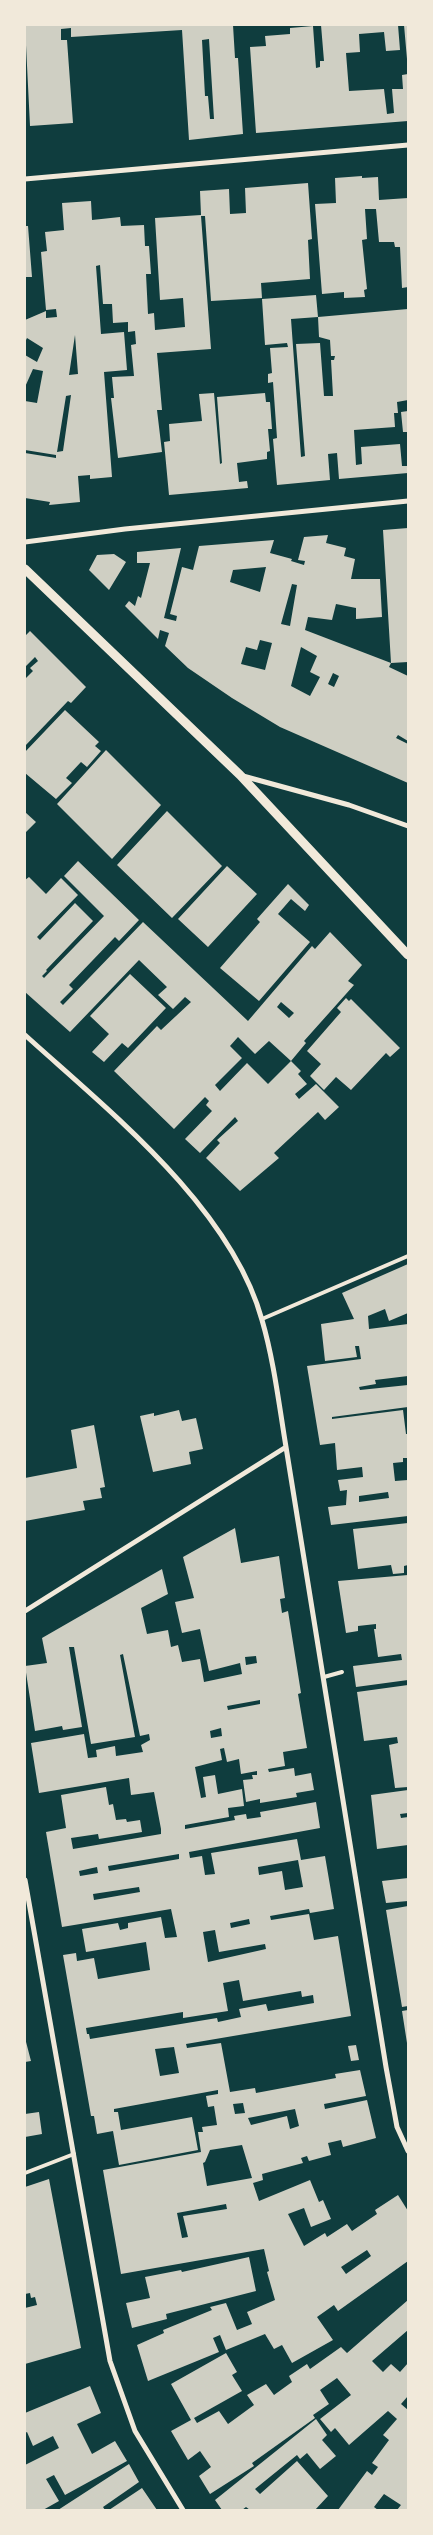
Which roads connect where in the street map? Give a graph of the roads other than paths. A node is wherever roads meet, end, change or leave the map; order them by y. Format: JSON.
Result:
{"nodes":[{"id":1,"x":408,"y":145,"type":"edge"},
{"id":2,"x":25,"y":179,"type":"edge"},
{"id":3,"x":408,"y":501,"type":"edge"},
{"id":4,"x":25,"y":542,"type":"edge"},
{"id":5,"x":25,"y":569,"type":"edge"},
{"id":6,"x":240,"y":775,"type":"junction"},
{"id":7,"x":408,"y":826,"type":"edge"},
{"id":8,"x":408,"y":955,"type":"edge"},
{"id":9,"x":25,"y":1035,"type":"edge"},
{"id":10,"x":408,"y":1256,"type":"edge"},
{"id":11,"x":262,"y":1319,"type":"junction"},
{"id":12,"x":286,"y":1446,"type":"junction"},
{"id":13,"x":25,"y":1611,"type":"edge"},
{"id":14,"x":342,"y":1672,"type":"dead end"},
{"id":15,"x":324,"y":1677,"type":"junction"},
{"id":16,"x":25,"y":1880,"type":"edge"},
{"id":17,"x":408,"y":2151,"type":"edge"},
{"id":18,"x":74,"y":2154,"type":"junction"},
{"id":19,"x":25,"y":2173,"type":"edge"},
{"id":20,"x":183,"y":2510,"type":"edge"}],
"edges":[{"from":1,"to":2,"type":"street"},
{"from":3,"to":4,"type":"street"},
{"from":5,"to":6,"type":"street"},
{"from":6,"to":7,"type":"street"},
{"from":6,"to":8,"type":"street"},
{"from":9,"to":11,"type":"street"},
{"from":10,"to":11,"type":"lane"},
{"from":11,"to":12,"type":"street"},
{"from":12,"to":13,"type":"street"},
{"from":12,"to":15,"type":"street"},
{"from":14,"to":15,"type":"lane"},
{"from":15,"to":17,"type":"street"},
{"from":16,"to":18,"type":"street"},
{"from":18,"to":19,"type":"lane"},
{"from":18,"to":20,"type":"street"}]}
